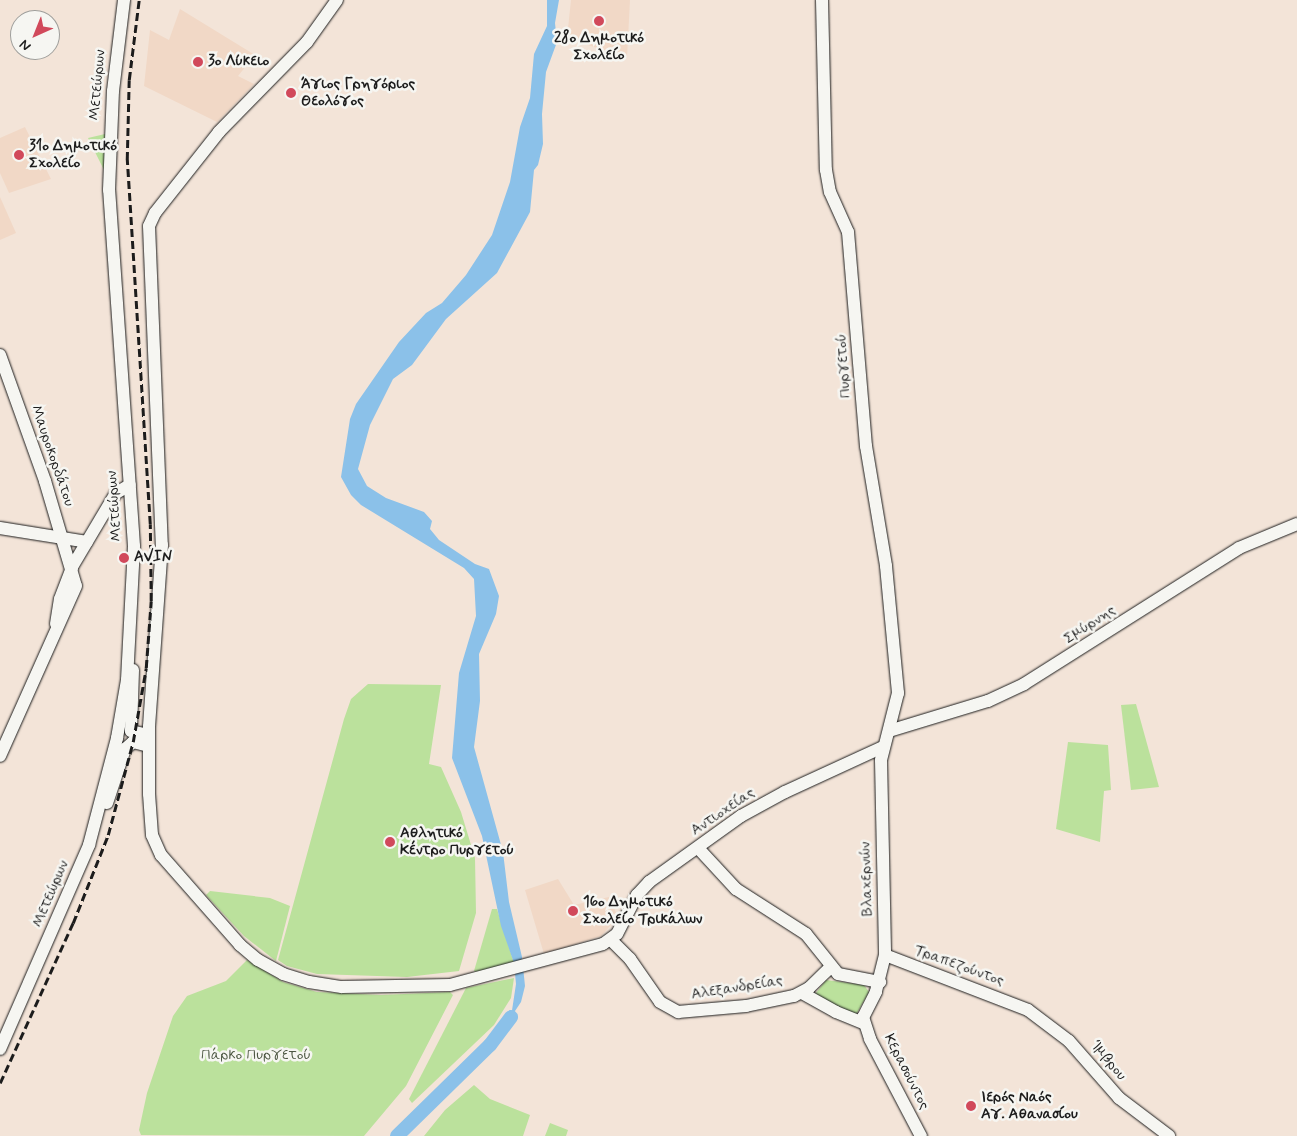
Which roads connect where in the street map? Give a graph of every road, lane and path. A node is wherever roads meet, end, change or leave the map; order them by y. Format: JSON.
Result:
{"nodes":[{"id":1,"x":124,"y":0,"type":"edge"},
{"id":2,"x":337,"y":0,"type":"edge"},
{"id":3,"x":822,"y":0,"type":"edge"},
{"id":4,"x":0,"y":356,"type":"edge"},
{"id":5,"x":130,"y":485,"type":"junction"},
{"id":6,"x":1297,"y":524,"type":"edge"},
{"id":7,"x":0,"y":528,"type":"edge"},
{"id":8,"x":63,"y":538,"type":"junction"},
{"id":9,"x":87,"y":542,"type":"junction"},
{"id":10,"x":72,"y":567,"type":"junction"},
{"id":11,"x":130,"y":651,"type":"junction"},
{"id":12,"x":889,"y":731,"type":"junction"},
{"id":13,"x":149,"y":740,"type":"junction"},
{"id":14,"x":882,"y":747,"type":"junction"},
{"id":15,"x":0,"y":756,"type":"edge"},
{"id":16,"x":90,"y":839,"type":"junction"},
{"id":17,"x":698,"y":848,"type":"junction"},
{"id":18,"x":611,"y":940,"type":"junction"},
{"id":19,"x":885,"y":955,"type":"junction"},
{"id":20,"x":831,"y":967,"type":"junction"},
{"id":21,"x":880,"y":982,"type":"junction"},
{"id":22,"x":802,"y":992,"type":"junction"},
{"id":23,"x":1023,"y":1007,"type":"joint"},
{"id":24,"x":863,"y":1023,"type":"junction"},
{"id":25,"x":0,"y":1048,"type":"edge"},
{"id":26,"x":920,"y":1136,"type":"edge"},
{"id":27,"x":1169,"y":1136,"type":"edge"}],
"edges":[{"from":1,"to":5,"type":"street","name":"Μετεώρων"},
{"from":2,"to":13,"type":"street"},
{"from":3,"to":12,"type":"street","name":"Πυργετού"},
{"from":4,"to":8,"type":"street","name":"Μαυροκορδάτου"},
{"from":5,"to":9,"type":"street"},
{"from":5,"to":11,"type":"street","name":"Μετεώρων"},
{"from":6,"to":12,"type":"street","name":"Σμύρνης"},
{"from":7,"to":8,"type":"street"},
{"from":8,"to":9,"type":"street"},
{"from":8,"to":10,"type":"street","name":"Μαυροκορδάτου"},
{"from":9,"to":10,"type":"street"},
{"from":10,"to":15,"type":"street"},
{"from":11,"to":13,"type":"street"},
{"from":11,"to":16,"type":"street","name":"Μετεώρων"},
{"from":12,"to":14,"type":"street","name":"Βλαχερνών"},
{"from":13,"to":16,"type":"street"},
{"from":13,"to":18,"type":"street"},
{"from":14,"to":17,"type":"street","name":"Αντιοχείας"},
{"from":14,"to":19,"type":"street","name":"Βλαχερνών"},
{"from":16,"to":25,"type":"street","name":"Μετεώρων"},
{"from":17,"to":18,"type":"street","name":"Αντιοχείας"},
{"from":17,"to":20,"type":"street"},
{"from":18,"to":22,"type":"street","name":"Αλεξανδρείας"},
{"from":19,"to":21,"type":"street","name":"Βλαχερνών"},
{"from":19,"to":23,"type":"street","name":"Τραπεζούντος"},
{"from":20,"to":21,"type":"street"},
{"from":20,"to":22,"type":"street","name":"Αλεξανδρείας"},
{"from":21,"to":24,"type":"street","name":"Βλαχερνών"},
{"from":22,"to":24,"type":"street"},
{"from":23,"to":27,"type":"street","name":"Ίμβρου"},
{"from":24,"to":26,"type":"street","name":"Κερασούντος"}]}
